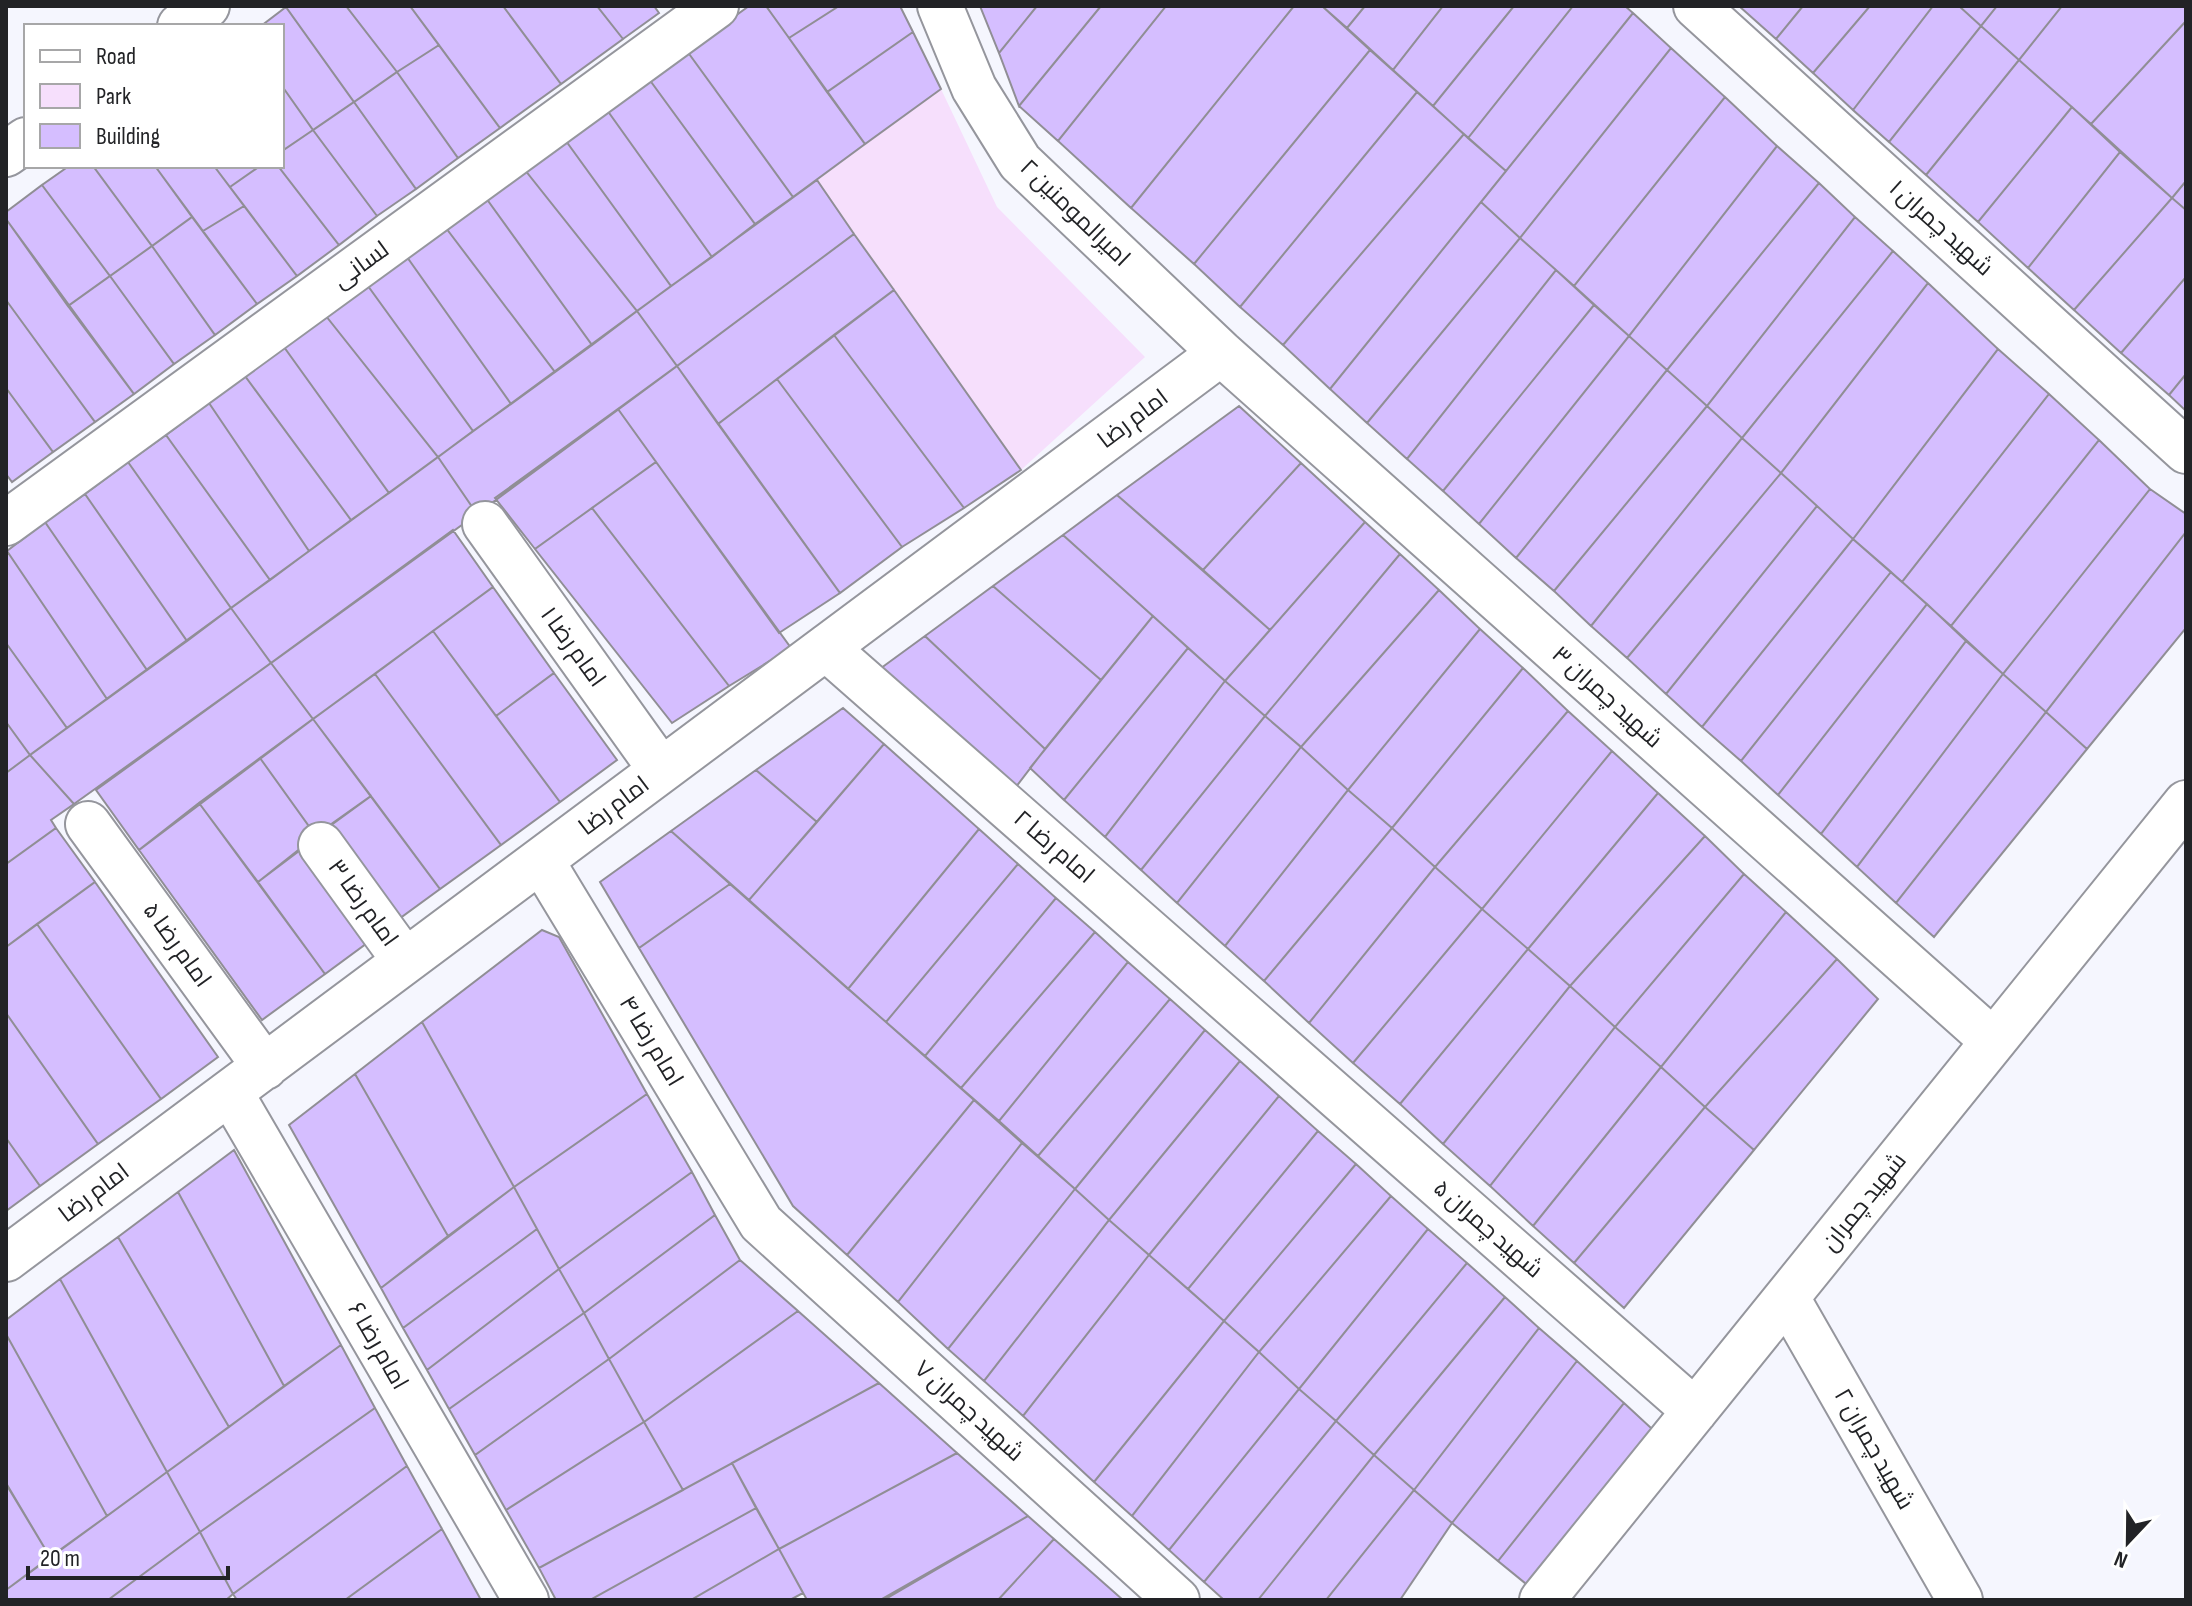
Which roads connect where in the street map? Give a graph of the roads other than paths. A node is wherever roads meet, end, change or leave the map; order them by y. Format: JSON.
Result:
{"nodes":[{"id":1,"x":207,"y":6,"type":"edge"},
{"id":2,"x":716,"y":6,"type":"edge"},
{"id":3,"x":940,"y":6,"type":"edge"},
{"id":4,"x":1696,"y":6,"type":"edge"},
{"id":5,"x":183,"y":24,"type":"edge"},
{"id":6,"x":24,"y":141,"type":"edge"},
{"id":7,"x":6,"y":154,"type":"edge"},
{"id":8,"x":1221,"y":353,"type":"junction"},
{"id":9,"x":2186,"y":451,"type":"edge"},
{"id":10,"x":6,"y":523,"type":"edge"},
{"id":11,"x":485,"y":524,"type":"dead end"},
{"id":12,"x":826,"y":648,"type":"junction"},
{"id":13,"x":661,"y":770,"type":"junction"},
{"id":14,"x":2186,"y":803,"type":"edge"},
{"id":15,"x":88,"y":824,"type":"dead end"},
{"id":16,"x":321,"y":845,"type":"dead end"},
{"id":17,"x":541,"y":860,"type":"junction"},
{"id":18,"x":405,"y":961,"type":"junction"},
{"id":19,"x":1993,"y":1041,"type":"junction"},
{"id":20,"x":1281,"y":1047,"type":"joint"},
{"id":21,"x":265,"y":1067,"type":"junction"},
{"id":22,"x":230,"y":1092,"type":"junction"},
{"id":23,"x":761,"y":1223,"type":"joint"},
{"id":24,"x":6,"y":1259,"type":"edge"},
{"id":25,"x":1787,"y":1298,"type":"junction"},
{"id":26,"x":1695,"y":1411,"type":"junction"},
{"id":27,"x":526,"y":1600,"type":"edge"},
{"id":28,"x":1177,"y":1600,"type":"edge"},
{"id":29,"x":1542,"y":1600,"type":"edge"},
{"id":30,"x":1960,"y":1600,"type":"edge"}],
"edges":[{"from":1,"to":5,"type":"street"},
{"from":2,"to":10,"type":"street","name":"لسانی"},
{"from":3,"to":8,"type":"street","name":"امیرالمومنین ۲"},
{"from":4,"to":9,"type":"street","name":"شهید چمران ۱"},
{"from":6,"to":7,"type":"street"},
{"from":8,"to":12,"type":"street","name":"امام رضا"},
{"from":8,"to":19,"type":"street","name":"شهید چمران ۳"},
{"from":11,"to":13,"type":"street","name":"امام رضا ۱"},
{"from":12,"to":13,"type":"street","name":"امام رضا"},
{"from":12,"to":20,"type":"street","name":"امام رضا ۲"},
{"from":13,"to":17,"type":"street","name":"امام رضا"},
{"from":14,"to":19,"type":"street","name":"شهید چمران"},
{"from":15,"to":21,"type":"street","name":"امام رضا ۵"},
{"from":16,"to":18,"type":"street","name":"امام رضا ۳"},
{"from":17,"to":18,"type":"street","name":"امام رضا"},
{"from":17,"to":23,"type":"street","name":"امام رضا ۴"},
{"from":18,"to":21,"type":"street","name":"امام رضا"},
{"from":19,"to":25,"type":"street","name":"شهید چمران"},
{"from":20,"to":26,"type":"street","name":"شهید چمران ۵"},
{"from":21,"to":22,"type":"street","name":"امام رضا"},
{"from":22,"to":24,"type":"street","name":"امام رضا"},
{"from":22,"to":27,"type":"street","name":"امام رضا ۶"},
{"from":23,"to":28,"type":"street","name":"شهید چمران ۷"},
{"from":25,"to":26,"type":"street","name":"شهید چمران"},
{"from":25,"to":30,"type":"street","name":"شهید چمران ۲"},
{"from":26,"to":29,"type":"street","name":"شهید چمران"}]}
